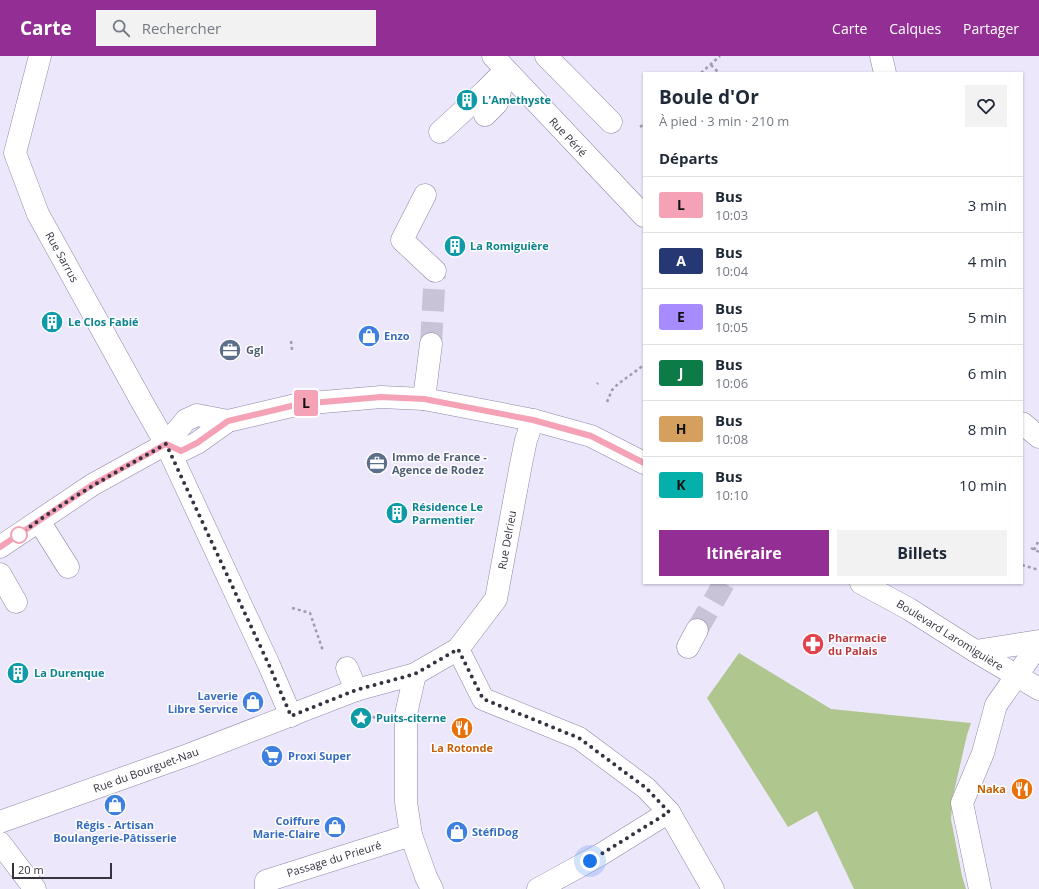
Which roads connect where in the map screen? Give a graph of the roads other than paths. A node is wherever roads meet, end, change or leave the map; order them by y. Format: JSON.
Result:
{"nodes":[{"id":1,"x":40,"y":56,"type":"edge"},
{"id":2,"x":546,"y":56,"type":"edge"},
{"id":3,"x":881,"y":56,"type":"edge"},
{"id":4,"x":499,"y":63,"type":"edge"},
{"id":5,"x":885,"y":72,"type":"edge"},
{"id":6,"x":485,"y":115,"type":"dead end"},
{"id":7,"x":611,"y":122,"type":"dead end"},
{"id":8,"x":440,"y":132,"type":"dead end"},
{"id":9,"x":7,"y":154,"type":"edge"},
{"id":10,"x":425,"y":195,"type":"dead end"},
{"id":11,"x":643,"y":215,"type":"edge"},
{"id":12,"x":435,"y":271,"type":"dead end"},
{"id":13,"x":431,"y":344,"type":"tunnel mouth"},
{"id":14,"x":424,"y":399,"type":"junction"},
{"id":15,"x":533,"y":420,"type":"junction"},
{"id":16,"x":1023,"y":424,"type":"edge"},
{"id":17,"x":1039,"y":437,"type":"edge"},
{"id":18,"x":166,"y":444,"type":"junction"},
{"id":19,"x":643,"y":462,"type":"edge"},
{"id":20,"x":39,"y":521,"type":"junction"},
{"id":21,"x":0,"y":547,"type":"edge"},
{"id":22,"x":68,"y":567,"type":"dead end"},
{"id":23,"x":0,"y":574,"type":"edge"},
{"id":24,"x":863,"y":584,"type":"edge"},
{"id":25,"x":16,"y":602,"type":"dead end"},
{"id":26,"x":1039,"y":643,"type":"edge"},
{"id":27,"x":458,"y":649,"type":"junction"},
{"id":28,"x":975,"y":651,"type":"junction"},
{"id":29,"x":347,"y":668,"type":"dead end"},
{"id":30,"x":415,"y":674,"type":"junction"},
{"id":31,"x":1017,"y":676,"type":"junction"},
{"id":32,"x":1039,"y":689,"type":"edge"},
{"id":33,"x":356,"y":690,"type":"junction"},
{"id":34,"x":291,"y":716,"type":"junction"},
{"id":35,"x":669,"y":812,"type":"junction"},
{"id":36,"x":0,"y":822,"type":"edge"},
{"id":37,"x":411,"y":836,"type":"junction"},
{"id":38,"x":0,"y":843,"type":"edge"},
{"id":39,"x":35,"y":889,"type":"edge"},
{"id":40,"x":266,"y":889,"type":"edge"},
{"id":41,"x":432,"y":889,"type":"edge"},
{"id":42,"x":538,"y":889,"type":"edge"},
{"id":43,"x":713,"y":889,"type":"edge"},
{"id":44,"x":980,"y":889,"type":"edge"}],
"edges":[{"from":1,"to":9,"type":"street","name":"Rue Sarrus"},
{"from":2,"to":7,"type":"street"},
{"from":3,"to":5,"type":"street"},
{"from":4,"to":6,"type":"street"},
{"from":4,"to":8,"type":"street"},
{"from":4,"to":11,"type":"street","name":"Rue Périé"},
{"from":9,"to":18,"type":"street","name":"Rue Sarrus"},
{"from":10,"to":12,"type":"street"},
{"from":13,"to":14,"type":"street"},
{"from":14,"to":15,"type":"street"},
{"from":14,"to":18,"type":"street"},
{"from":15,"to":19,"type":"street"},
{"from":15,"to":27,"type":"street","name":"Rue Delrieu"},
{"from":16,"to":17,"type":"street"},
{"from":18,"to":20,"type":"street"},
{"from":18,"to":34,"type":"street","name":"Rue Sarrus"},
{"from":20,"to":21,"type":"street"},
{"from":20,"to":22,"type":"street"},
{"from":23,"to":25,"type":"street"},
{"from":24,"to":28,"type":"street","name":"Boulevard Laromiguière"},
{"from":26,"to":28,"type":"street"},
{"from":26,"to":31,"type":"street"},
{"from":27,"to":30,"type":"street","name":"Rue du Bourguet-Nau"},
{"from":27,"to":35,"type":"street"},
{"from":28,"to":31,"type":"street","name":"Boulevard Laromiguière"},
{"from":29,"to":33,"type":"street"},
{"from":30,"to":33,"type":"street","name":"Rue du Bourguet-Nau"},
{"from":30,"to":37,"type":"street"},
{"from":31,"to":32,"type":"street","name":"Boulevard Laromiguière"},
{"from":31,"to":44,"type":"street"},
{"from":33,"to":34,"type":"street","name":"Rue du Bourguet-Nau"},
{"from":34,"to":36,"type":"street","name":"Rue du Bourguet-Nau"},
{"from":35,"to":42,"type":"street"},
{"from":35,"to":43,"type":"street"},
{"from":37,"to":40,"type":"street","name":"Passage du Prieuré"},
{"from":37,"to":41,"type":"street"},
{"from":38,"to":39,"type":"street"}]}
